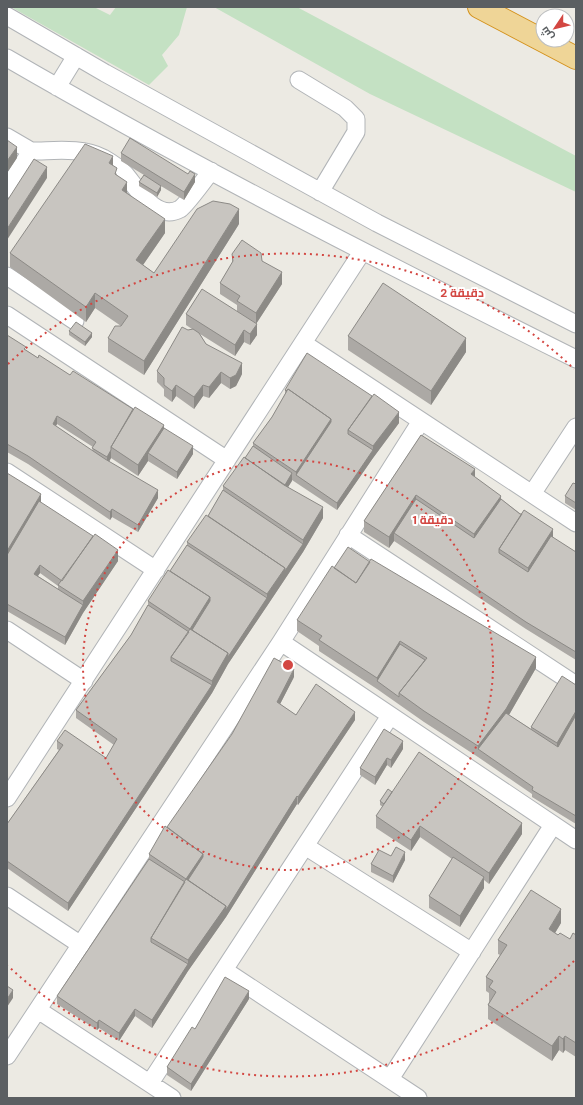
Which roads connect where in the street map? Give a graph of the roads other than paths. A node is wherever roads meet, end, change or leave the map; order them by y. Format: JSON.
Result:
{"nodes":[{"id":1,"x":480,"y":7,"type":"edge"},
{"id":2,"x":7,"y":16,"type":"edge"},
{"id":3,"x":76,"y":56,"type":"junction"},
{"id":4,"x":7,"y":58,"type":"edge"},
{"id":5,"x":576,"y":58,"type":"edge"},
{"id":6,"x":299,"y":80,"type":"dead end"},
{"id":7,"x":57,"y":87,"type":"junction"},
{"id":8,"x":7,"y":136,"type":"edge"},
{"id":9,"x":158,"y":142,"type":"junction"},
{"id":10,"x":31,"y":151,"type":"junction"},
{"id":11,"x":149,"y":157,"type":"edge"},
{"id":12,"x":211,"y":171,"type":"junction"},
{"id":13,"x":7,"y":189,"type":"edge"},
{"id":14,"x":320,"y":192,"type":"junction"},
{"id":15,"x":362,"y":252,"type":"junction"},
{"id":16,"x":7,"y":276,"type":"edge"},
{"id":17,"x":7,"y":315,"type":"edge"},
{"id":18,"x":75,"y":321,"type":"edge"},
{"id":19,"x":576,"y":324,"type":"edge"},
{"id":20,"x":303,"y":342,"type":"junction"},
{"id":21,"x":576,"y":359,"type":"edge"},
{"id":22,"x":421,"y":420,"type":"junction"},
{"id":23,"x":576,"y":427,"type":"edge"},
{"id":24,"x":227,"y":460,"type":"junction"},
{"id":25,"x":7,"y":472,"type":"edge"},
{"id":26,"x":532,"y":494,"type":"junction"},
{"id":27,"x":576,"y":523,"type":"edge"},
{"id":28,"x":348,"y":534,"type":"junction"},
{"id":29,"x":156,"y":570,"type":"junction"},
{"id":30,"x":7,"y":630,"type":"edge"},
{"id":31,"x":281,"y":642,"type":"junction"},
{"id":32,"x":84,"y":680,"type":"junction"},
{"id":33,"x":576,"y":685,"type":"edge"},
{"id":34,"x":390,"y":716,"type":"junction"},
{"id":35,"x":7,"y":798,"type":"edge"},
{"id":36,"x":554,"y":825,"type":"junction"},
{"id":37,"x":576,"y":840,"type":"edge"},
{"id":38,"x":305,"y":846,"type":"junction"},
{"id":39,"x":7,"y":896,"type":"edge"},
{"id":40,"x":81,"y":945,"type":"junction"},
{"id":41,"x":472,"y":952,"type":"junction"},
{"id":42,"x":224,"y":970,"type":"junction"},
{"id":43,"x":38,"y":1010,"type":"junction"},
{"id":44,"x":7,"y":1056,"type":"edge"},
{"id":45,"x":390,"y":1079,"type":"junction"},
{"id":46,"x":150,"y":1083,"type":"junction"},
{"id":47,"x":172,"y":1098,"type":"edge"},
{"id":48,"x":418,"y":1098,"type":"edge"}],
"edges":[{"from":1,"to":5,"type":"highway"},
{"from":2,"to":3,"type":"street"},
{"from":3,"to":7,"type":"street"},
{"from":3,"to":14,"type":"street"},
{"from":4,"to":7,"type":"street"},
{"from":6,"to":14,"type":"street"},
{"from":7,"to":9,"type":"street"},
{"from":8,"to":10,"type":"street"},
{"from":9,"to":11,"type":"street"},
{"from":9,"to":12,"type":"street"},
{"from":10,"to":12,"type":"street"},
{"from":10,"to":13,"type":"street"},
{"from":12,"to":15,"type":"street"},
{"from":14,"to":19,"type":"street"},
{"from":15,"to":20,"type":"street"},
{"from":15,"to":21,"type":"street"},
{"from":16,"to":18,"type":"street"},
{"from":17,"to":24,"type":"street"},
{"from":20,"to":22,"type":"street"},
{"from":20,"to":24,"type":"street"},
{"from":22,"to":26,"type":"street"},
{"from":22,"to":28,"type":"street"},
{"from":23,"to":26,"type":"street"},
{"from":24,"to":29,"type":"street"},
{"from":25,"to":29,"type":"street"},
{"from":26,"to":27,"type":"street"},
{"from":28,"to":31,"type":"street"},
{"from":28,"to":33,"type":"street"},
{"from":29,"to":32,"type":"street"},
{"from":30,"to":32,"type":"street"},
{"from":31,"to":34,"type":"street"},
{"from":31,"to":40,"type":"street"},
{"from":32,"to":35,"type":"street"},
{"from":34,"to":36,"type":"street"},
{"from":34,"to":38,"type":"street"},
{"from":36,"to":37,"type":"street"},
{"from":36,"to":41,"type":"street"},
{"from":38,"to":41,"type":"street"},
{"from":38,"to":42,"type":"street"},
{"from":39,"to":40,"type":"street"},
{"from":40,"to":43,"type":"street"},
{"from":41,"to":45,"type":"street"},
{"from":42,"to":45,"type":"street"},
{"from":42,"to":46,"type":"street"},
{"from":43,"to":44,"type":"street"},
{"from":43,"to":46,"type":"street"},
{"from":45,"to":48,"type":"street"},
{"from":46,"to":47,"type":"street"}]}
